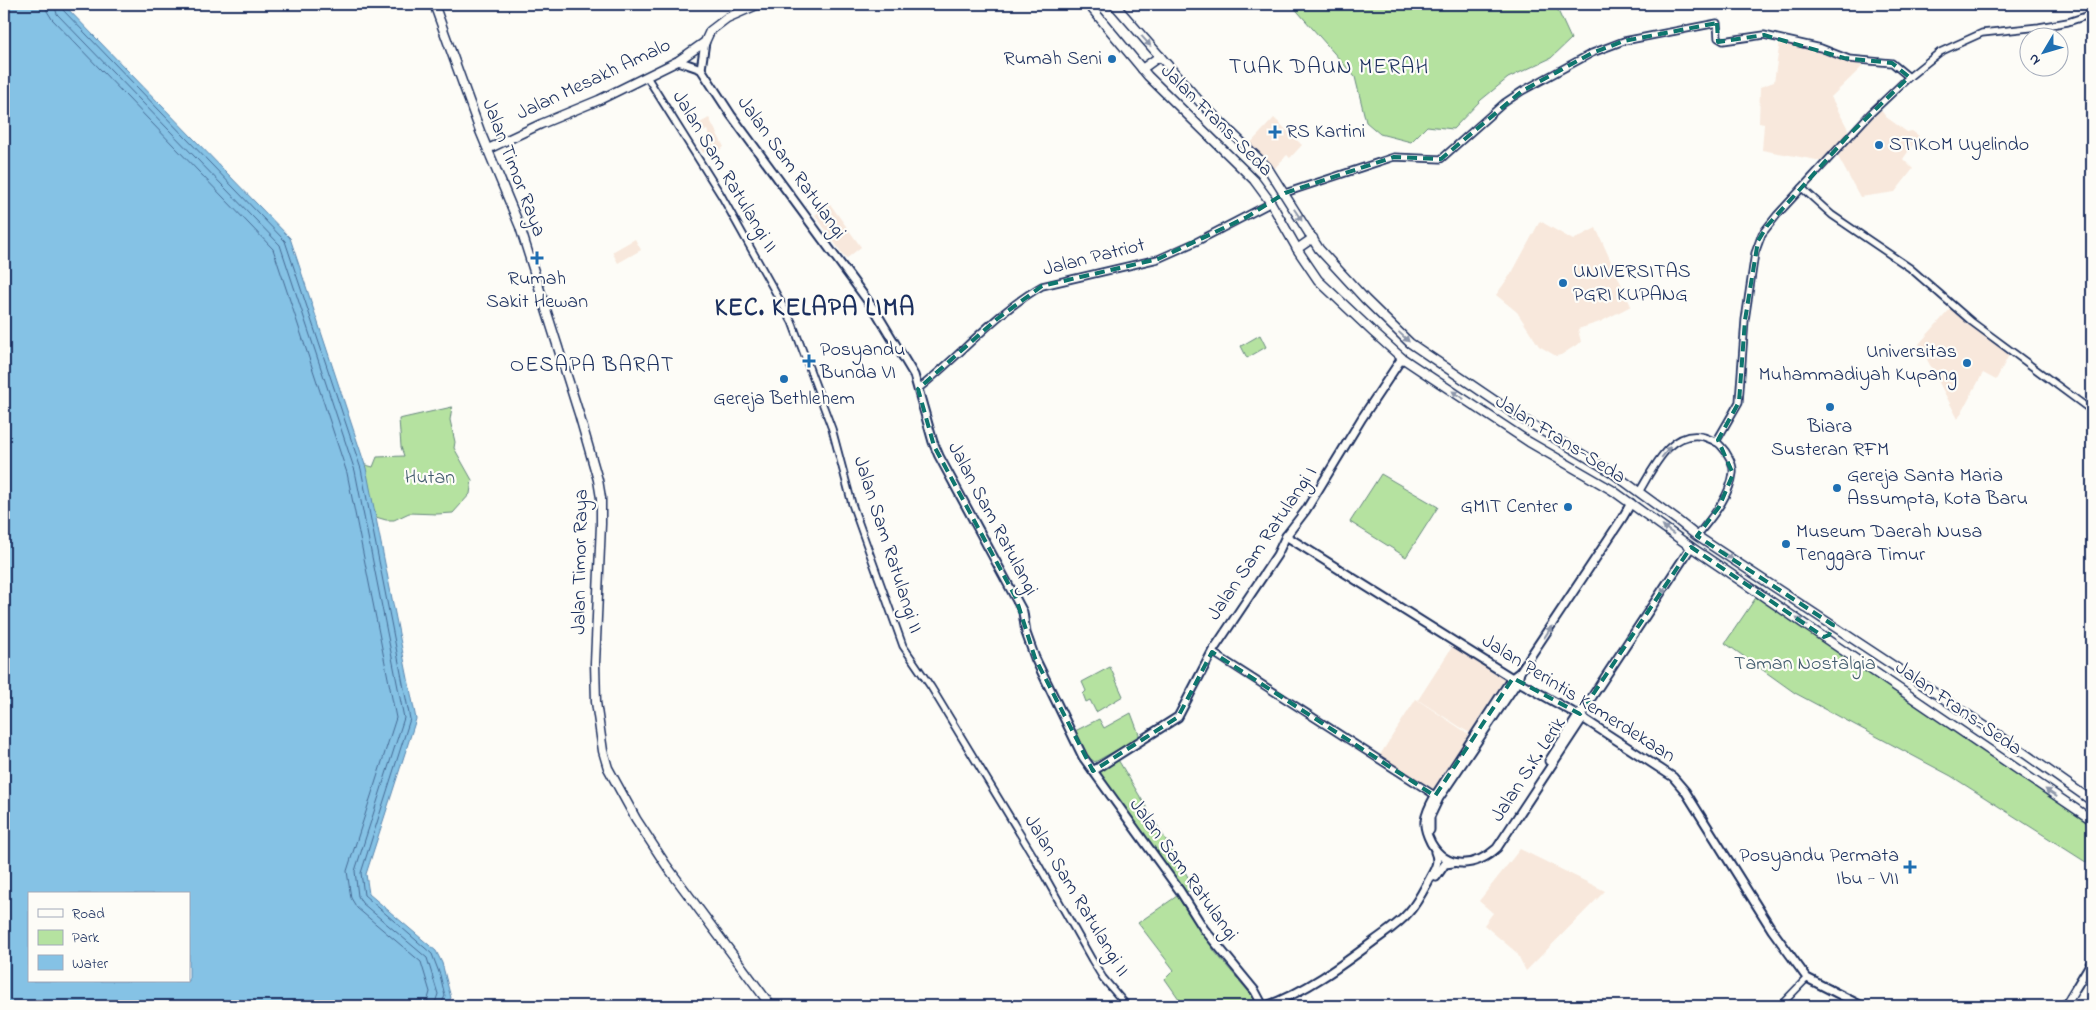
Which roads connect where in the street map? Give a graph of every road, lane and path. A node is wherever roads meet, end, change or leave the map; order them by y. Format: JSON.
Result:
{"nodes":[{"id":1,"x":434,"y":4,"type":"edge"},
{"id":2,"x":759,"y":4,"type":"edge"},
{"id":3,"x":1088,"y":4,"type":"edge"},
{"id":4,"x":1114,"y":4,"type":"edge"},
{"id":5,"x":2092,"y":14,"type":"edge"},
{"id":6,"x":705,"y":42,"type":"junction"},
{"id":7,"x":1160,"y":56,"type":"junction"},
{"id":8,"x":678,"y":61,"type":"junction"},
{"id":9,"x":1142,"y":69,"type":"junction"},
{"id":10,"x":701,"y":70,"type":"junction"},
{"id":11,"x":647,"y":77,"type":"junction"},
{"id":12,"x":1909,"y":77,"type":"junction"},
{"id":13,"x":488,"y":149,"type":"junction"},
{"id":14,"x":1802,"y":188,"type":"junction"},
{"id":15,"x":1284,"y":193,"type":"junction"},
{"id":16,"x":1271,"y":203,"type":"junction"},
{"id":17,"x":1313,"y":238,"type":"junction"},
{"id":18,"x":1297,"y":249,"type":"junction"},
{"id":19,"x":1402,"y":358,"type":"junction"},
{"id":20,"x":918,"y":389,"type":"junction"},
{"id":21,"x":2092,"y":411,"type":"edge"},
{"id":22,"x":1516,"y":415,"type":"junction"},
{"id":23,"x":1525,"y":420,"type":"junction"},
{"id":24,"x":1509,"y":428,"type":"junction"},
{"id":25,"x":1518,"y":434,"type":"junction"},
{"id":26,"x":1716,"y":442,"type":"junction"},
{"id":27,"x":1638,"y":492,"type":"junction"},
{"id":28,"x":1630,"y":503,"type":"junction"},
{"id":29,"x":1286,"y":536,"type":"junction"},
{"id":30,"x":1697,"y":536,"type":"junction"},
{"id":31,"x":1691,"y":547,"type":"junction"},
{"id":32,"x":1833,"y":626,"type":"junction"},
{"id":33,"x":1844,"y":633,"type":"junction"},
{"id":34,"x":1824,"y":637,"type":"junction"},
{"id":35,"x":1836,"y":645,"type":"junction"},
{"id":36,"x":1212,"y":652,"type":"junction"},
{"id":37,"x":1515,"y":679,"type":"junction"},
{"id":38,"x":1580,"y":717,"type":"junction"},
{"id":39,"x":1093,"y":771,"type":"junction"},
{"id":40,"x":1437,"y":797,"type":"junction"},
{"id":41,"x":2092,"y":801,"type":"edge"},
{"id":42,"x":2092,"y":820,"type":"edge"},
{"id":43,"x":1433,"y":847,"type":"junction"},
{"id":44,"x":1458,"y":863,"type":"junction"},
{"id":45,"x":2092,"y":960,"type":"edge"},
{"id":46,"x":1807,"y":978,"type":"junction"},
{"id":47,"x":772,"y":1006,"type":"edge"},
{"id":48,"x":1127,"y":1006,"type":"edge"},
{"id":49,"x":1270,"y":1006,"type":"edge"},
{"id":50,"x":1780,"y":1006,"type":"edge"},
{"id":51,"x":1862,"y":1006,"type":"edge"},
{"id":52,"x":2065,"y":1006,"type":"edge"}],
"edges":[{"from":1,"to":13,"type":"main road","name":"Jalan Timor Raya"},
{"from":2,"to":6,"type":"main road","name":"Jalan Mesakh Amalo"},
{"from":3,"to":9,"type":"main road","name":"Jalan Frans-Seda"},
{"from":4,"to":7,"type":"main road","name":"Jalan Frans-Seda","one_way":true},
{"from":5,"to":12,"type":"street"},
{"from":6,"to":8,"type":"main road","name":"Jalan Mesakh Amalo"},
{"from":6,"to":10,"type":"main road"},
{"from":7,"to":9,"type":"main road"},
{"from":7,"to":15,"type":"main road","name":"Jalan Frans-Seda"},
{"from":8,"to":10,"type":"main road"},
{"from":8,"to":11,"type":"main road","name":"Jalan Mesakh Amalo"},
{"from":9,"to":16,"type":"main road","name":"Jalan Frans-Seda"},
{"from":10,"to":20,"type":"main road","name":"Jalan Sam Ratulangi"},
{"from":11,"to":13,"type":"main road","name":"Jalan Mesakh Amalo"},
{"from":11,"to":48,"type":"street","name":"Jalan Sam Ratulangi II"},
{"from":12,"to":14,"type":"street"},
{"from":12,"to":15,"type":"street"},
{"from":13,"to":47,"type":"main road","name":"Jalan Timor Raya"},
{"from":14,"to":21,"type":"street"},
{"from":14,"to":26,"type":"street"},
{"from":15,"to":17,"type":"main road","name":"Jalan Frans-Seda","one_way":true},
{"from":16,"to":18,"type":"main road","name":"Jalan Frans-Seda"},
{"from":16,"to":20,"type":"street","name":"Jalan Patriot"},
{"from":17,"to":18,"type":"main road"},
{"from":17,"to":22,"type":"main road","name":"Jalan Frans-Seda","one_way":true},
{"from":18,"to":19,"type":"main road","name":"Jalan Frans-Seda"},
{"from":24,"to":19,"type":"main road","name":"Jalan Frans-Seda","one_way":true},
{"from":19,"to":29,"type":"main road","name":"Jalan Sam Ratulangi I"},
{"from":20,"to":39,"type":"main road","name":"Jalan Sam Ratulangi"},
{"from":22,"to":23,"type":"main road","name":"Jalan Frans-Seda"},
{"from":22,"to":24,"type":"main road"},
{"from":23,"to":25,"type":"main road"},
{"from":23,"to":27,"type":"main road","name":"Jalan Frans-Seda"},
{"from":24,"to":25,"type":"main road","name":"Jalan Frans-Seda"},
{"from":25,"to":28,"type":"main road","name":"Jalan Frans-Seda"},
{"from":27,"to":26,"type":"street","one_way":true},
{"from":26,"to":30,"type":"street"},
{"from":27,"to":30,"type":"main road","name":"Jalan Frans-Seda"},
{"from":31,"to":28,"type":"main road","name":"Jalan Frans-Seda","one_way":true},
{"from":37,"to":28,"type":"main road","one_way":true},
{"from":29,"to":36,"type":"main road","name":"Jalan Sam Ratulangi I"},
{"from":29,"to":37,"type":"main road","name":"Jalan Perintis Kemerdekaan"},
{"from":30,"to":32,"type":"main road","name":"Jalan Frans-Seda","one_way":true},
{"from":34,"to":31,"type":"main road","name":"Jalan Frans-Seda","one_way":true},
{"from":31,"to":38,"type":"main road","name":"Jalan S.K. Lerik","one_way":true},
{"from":32,"to":33,"type":"main road","name":"Jalan Frans-Seda"},
{"from":32,"to":34,"type":"main road"},
{"from":33,"to":35,"type":"main road"},
{"from":33,"to":41,"type":"main road","name":"Jalan Frans-Seda"},
{"from":34,"to":35,"type":"main road","name":"Jalan Frans-Seda"},
{"from":42,"to":35,"type":"main road","name":"Jalan Frans-Seda","one_way":true},
{"from":36,"to":39,"type":"main road","name":"Jalan Sam Ratulangi I"},
{"from":36,"to":40,"type":"street"},
{"from":37,"to":38,"type":"main road","name":"Jalan Perintis Kemerdekaan"},
{"from":37,"to":40,"type":"main road"},
{"from":38,"to":40,"type":"main road"},
{"from":38,"to":44,"type":"main road","name":"Jalan S.K. Lerik"},
{"from":38,"to":46,"type":"main road","name":"Jalan Perintis Kemerdekaan"},
{"from":39,"to":49,"type":"main road","name":"Jalan Sam Ratulangi"},
{"from":40,"to":43,"type":"main road"},
{"from":43,"to":44,"type":"main road"},
{"from":43,"to":49,"type":"main road"},
{"from":44,"to":49,"type":"main road","name":"Jalan S.K. Lerik"},
{"from":45,"to":52,"type":"main road"},
{"from":46,"to":50,"type":"street"},
{"from":46,"to":51,"type":"main road","name":"Jalan Perintis Kemerdekaan"}]}
